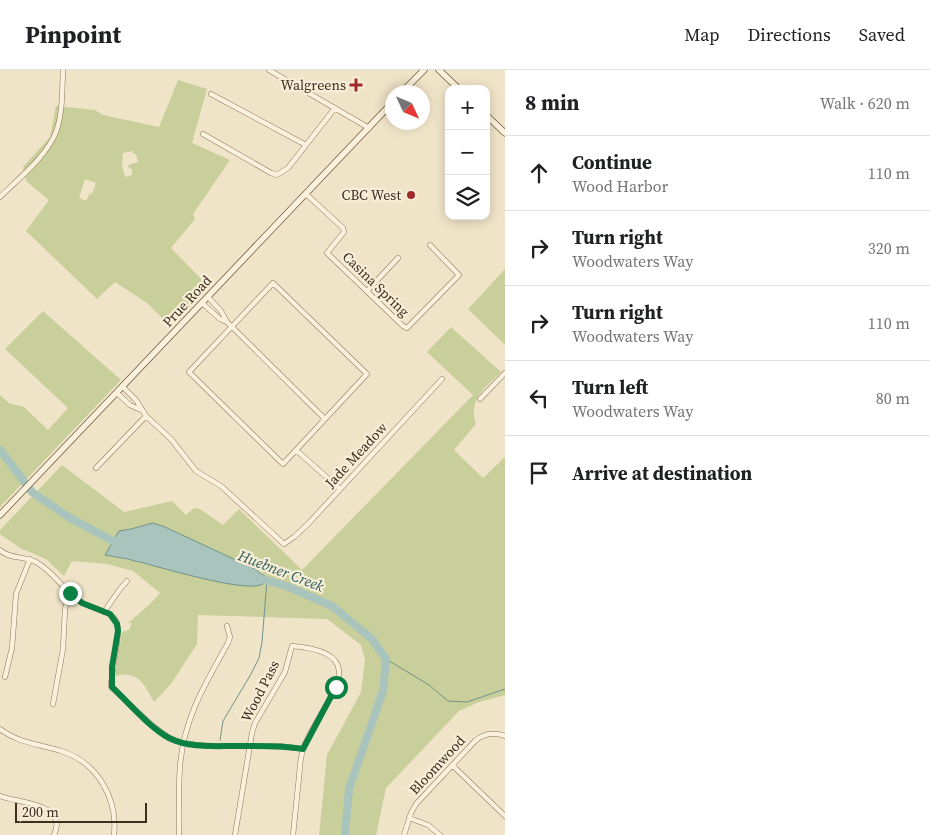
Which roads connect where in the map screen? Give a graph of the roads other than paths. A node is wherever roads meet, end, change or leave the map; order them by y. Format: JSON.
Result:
{"nodes":[{"id":1,"x":63,"y":70,"type":"edge"},
{"id":2,"x":268,"y":70,"type":"edge"},
{"id":3,"x":424,"y":70,"type":"edge"},
{"id":4,"x":439,"y":70,"type":"edge"},
{"id":5,"x":409,"y":85,"type":"edge"},
{"id":6,"x":455,"y":85,"type":"edge"},
{"id":7,"x":211,"y":94,"type":"dead end"},
{"id":8,"x":335,"y":108,"type":"junction"},
{"id":9,"x":385,"y":111,"type":"edge"},
{"id":10,"x":490,"y":119,"type":"edge"},
{"id":11,"x":369,"y":128,"type":"junction"},
{"id":12,"x":505,"y":133,"type":"edge"},
{"id":13,"x":203,"y":134,"type":"dead end"},
{"id":14,"x":306,"y":145,"type":"junction"},
{"id":15,"x":306,"y":194,"type":"junction"},
{"id":16,"x":0,"y":198,"type":"edge"},
{"id":17,"x":430,"y":245,"type":"dead end"},
{"id":18,"x":398,"y":258,"type":"dead end"},
{"id":19,"x":367,"y":291,"type":"junction"},
{"id":20,"x":208,"y":297,"type":"junction"},
{"id":21,"x":202,"y":303,"type":"junction"},
{"id":22,"x":219,"y":308,"type":"junction"},
{"id":23,"x":214,"y":314,"type":"junction"},
{"id":24,"x":226,"y":322,"type":"junction"},
{"id":25,"x":232,"y":327,"type":"junction"},
{"id":26,"x":505,"y":373,"type":"edge"},
{"id":27,"x":442,"y":379,"type":"dead end"},
{"id":28,"x":123,"y":387,"type":"junction"},
{"id":29,"x":117,"y":393,"type":"junction"},
{"id":30,"x":133,"y":397,"type":"junction"},
{"id":31,"x":480,"y":399,"type":"dead end"},
{"id":32,"x":128,"y":403,"type":"junction"},
{"id":33,"x":141,"y":410,"type":"junction"},
{"id":34,"x":146,"y":416,"type":"junction"},
{"id":35,"x":325,"y":419,"type":"junction"},
{"id":36,"x":296,"y":450,"type":"junction"},
{"id":37,"x":96,"y":468,"type":"dead end"},
{"id":38,"x":340,"y":489,"type":"junction"},
{"id":39,"x":0,"y":515,"type":"edge"},
{"id":40,"x":1,"y":552,"type":"edge"},
{"id":41,"x":30,"y":559,"type":"junction"},
{"id":42,"x":127,"y":581,"type":"dead end"},
{"id":43,"x":70,"y":593,"type":"junction"},
{"id":44,"x":104,"y":612,"type":"junction"},
{"id":45,"x":227,"y":626,"type":"dead end"},
{"id":46,"x":5,"y":677,"type":"dead end"},
{"id":47,"x":139,"y":702,"type":"dead end"},
{"id":48,"x":53,"y":704,"type":"dead end"},
{"id":49,"x":134,"y":707,"type":"junction"},
{"id":50,"x":0,"y":729,"type":"edge"},
{"id":51,"x":505,"y":736,"type":"edge"},
{"id":52,"x":184,"y":743,"type":"junction"},
{"id":53,"x":250,"y":746,"type":"junction"},
{"id":54,"x":303,"y":749,"type":"junction"},
{"id":55,"x":452,"y":766,"type":"junction"},
{"id":56,"x":0,"y":796,"type":"edge"},
{"id":57,"x":505,"y":816,"type":"edge"},
{"id":58,"x":409,"y":818,"type":"junction"},
{"id":59,"x":54,"y":835,"type":"edge"},
{"id":60,"x":114,"y":835,"type":"edge"},
{"id":61,"x":180,"y":835,"type":"edge"},
{"id":62,"x":236,"y":835,"type":"edge"},
{"id":63,"x":293,"y":835,"type":"edge"},
{"id":64,"x":404,"y":835,"type":"edge"},
{"id":65,"x":440,"y":835,"type":"edge"}],
"edges":[{"from":1,"to":16,"type":"street"},
{"from":2,"to":8,"type":"street"},
{"from":3,"to":5,"type":"main road"},
{"from":4,"to":6,"type":"main road"},
{"from":7,"to":14,"type":"street"},
{"from":8,"to":11,"type":"street"},
{"from":8,"to":14,"type":"street"},
{"from":9,"to":11,"type":"main road","name":"Prue Road"},
{"from":10,"to":12,"type":"main road"},
{"from":11,"to":15,"type":"main road","name":"Prue Road"},
{"from":13,"to":14,"type":"street"},
{"from":15,"to":19,"type":"street","name":"Casina Spring"},
{"from":15,"to":20,"type":"main road","name":"Prue Road"},
{"from":17,"to":19,"type":"street","name":"Casina Spring"},
{"from":18,"to":19,"type":"street"},
{"from":20,"to":21,"type":"main road","name":"Prue Road"},
{"from":20,"to":22,"type":"street"},
{"from":21,"to":23,"type":"street"},
{"from":21,"to":28,"type":"main road","name":"Prue Road"},
{"from":22,"to":23,"type":"street"},
{"from":22,"to":24,"type":"street"},
{"from":23,"to":24,"type":"street"},
{"from":24,"to":25,"type":"street"},
{"from":25,"to":35,"type":"street"},
{"from":25,"to":35,"type":"street"},
{"from":25,"to":36,"type":"street"},
{"from":26,"to":31,"type":"street"},
{"from":27,"to":38,"type":"street","name":"Jade Meadow"},
{"from":28,"to":29,"type":"main road","name":"Prue Road"},
{"from":28,"to":30,"type":"street"},
{"from":29,"to":32,"type":"street"},
{"from":29,"to":39,"type":"main road","name":"Prue Road"},
{"from":30,"to":32,"type":"street"},
{"from":30,"to":33,"type":"street"},
{"from":32,"to":33,"type":"street"},
{"from":33,"to":34,"type":"street"},
{"from":34,"to":37,"type":"street"},
{"from":34,"to":38,"type":"street","name":"Jade Meadow"},
{"from":35,"to":36,"type":"street"},
{"from":36,"to":38,"type":"street"},
{"from":40,"to":41,"type":"street"},
{"from":41,"to":43,"type":"street"},
{"from":41,"to":46,"type":"street"},
{"from":42,"to":44,"type":"street"},
{"from":43,"to":44,"type":"street"},
{"from":43,"to":48,"type":"street"},
{"from":44,"to":49,"type":"street"},
{"from":45,"to":52,"type":"street"},
{"from":47,"to":49,"type":"street"},
{"from":49,"to":52,"type":"street"},
{"from":50,"to":60,"type":"street"},
{"from":51,"to":55,"type":"street","name":"Bloomwood"},
{"from":52,"to":53,"type":"street"},
{"from":52,"to":61,"type":"street"},
{"from":53,"to":54,"type":"street"},
{"from":53,"to":54,"type":"street","name":"Wood Pass"},
{"from":53,"to":62,"type":"street","name":"Wood Pass"},
{"from":54,"to":63,"type":"street"},
{"from":55,"to":57,"type":"street"},
{"from":55,"to":58,"type":"street","name":"Bloomwood"},
{"from":56,"to":59,"type":"street"},
{"from":58,"to":64,"type":"street","name":"Bloomwood"},
{"from":58,"to":65,"type":"street"}]}
